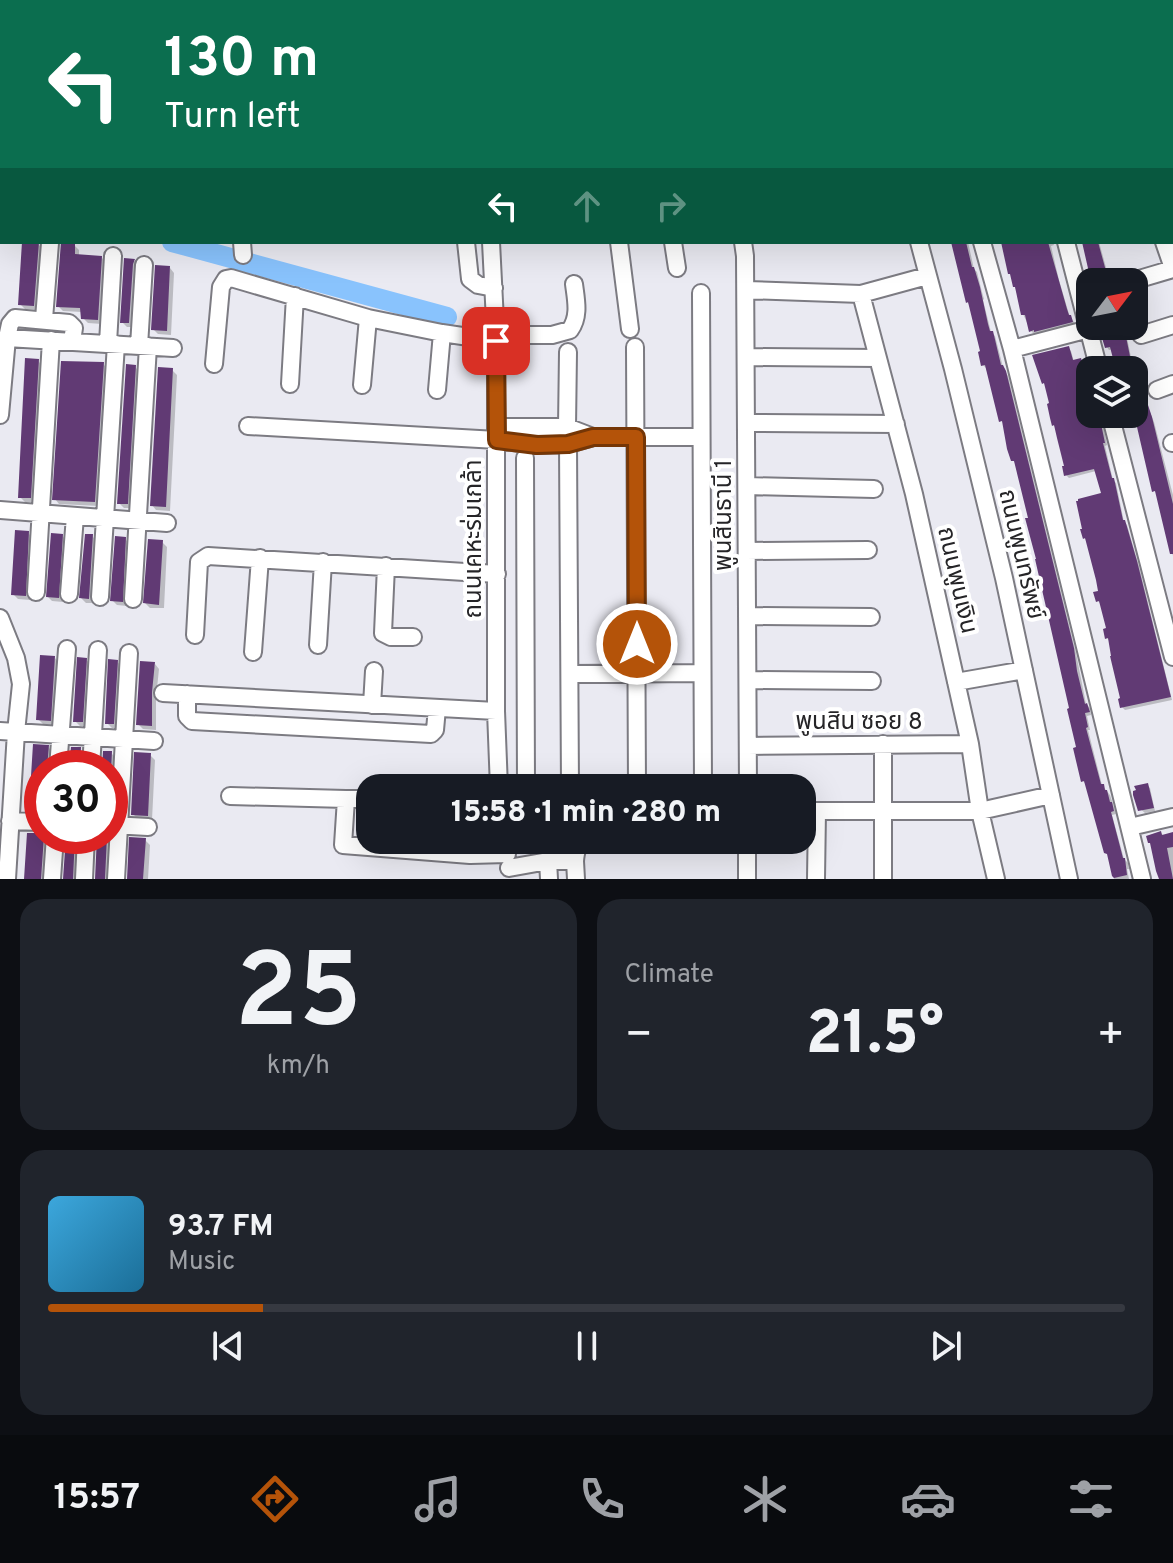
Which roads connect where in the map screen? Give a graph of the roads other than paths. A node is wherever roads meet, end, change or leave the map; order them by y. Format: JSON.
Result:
{"nodes":[{"id":1,"x":50,"y":244,"type":"edge"},
{"id":2,"x":466,"y":244,"type":"edge"},
{"id":3,"x":491,"y":244,"type":"edge"},
{"id":4,"x":619,"y":244,"type":"edge"},
{"id":5,"x":673,"y":244,"type":"edge"},
{"id":6,"x":743,"y":244,"type":"edge"},
{"id":7,"x":919,"y":244,"type":"edge"},
{"id":8,"x":983,"y":244,"type":"edge"},
{"id":9,"x":1067,"y":244,"type":"edge"},
{"id":10,"x":1165,"y":244,"type":"edge"},
{"id":11,"x":113,"y":256,"type":"dead end"},
{"id":12,"x":144,"y":265,"type":"dead end"},
{"id":13,"x":677,"y":268,"type":"dead end"},
{"id":14,"x":1173,"y":268,"type":"edge"},
{"id":15,"x":927,"y":276,"type":"junction"},
{"id":16,"x":1148,"y":276,"type":"edge"},
{"id":17,"x":1076,"y":280,"type":"edge"},
{"id":18,"x":574,"y":284,"type":"dead end"},
{"id":19,"x":494,"y":288,"type":"junction"},
{"id":20,"x":746,"y":290,"type":"junction"},
{"id":21,"x":701,"y":293,"type":"dead end"},
{"id":22,"x":861,"y":294,"type":"junction"},
{"id":23,"x":295,"y":296,"type":"junction"},
{"id":24,"x":368,"y":318,"type":"junction"},
{"id":25,"x":44,"y":319,"type":"junction"},
{"id":26,"x":1173,"y":325,"type":"edge"},
{"id":27,"x":630,"y":329,"type":"dead end"},
{"id":28,"x":1076,"y":332,"type":"edge"},
{"id":29,"x":442,"y":333,"type":"junction"},
{"id":30,"x":1148,"y":333,"type":"edge"},
{"id":31,"x":7,"y":338,"type":"junction"},
{"id":32,"x":496,"y":338,"type":"junction"},
{"id":33,"x":51,"y":340,"type":"junction"},
{"id":34,"x":72,"y":341,"type":"junction"},
{"id":35,"x":112,"y":344,"type":"junction"},
{"id":36,"x":144,"y":346,"type":"junction"},
{"id":37,"x":635,"y":347,"type":"dead end"},
{"id":38,"x":173,"y":348,"type":"dead end"},
{"id":39,"x":1012,"y":349,"type":"junction"},
{"id":40,"x":568,"y":352,"type":"dead end"},
{"id":41,"x":746,"y":357,"type":"junction"},
{"id":42,"x":878,"y":358,"type":"junction"},
{"id":43,"x":214,"y":364,"type":"dead end"},
{"id":44,"x":290,"y":384,"type":"dead end"},
{"id":45,"x":1,"y":385,"type":"edge"},
{"id":46,"x":362,"y":385,"type":"dead end"},
{"id":47,"x":437,"y":390,"type":"dead end"},
{"id":48,"x":0,"y":415,"type":"edge"},
{"id":49,"x":747,"y":423,"type":"junction"},
{"id":50,"x":896,"y":424,"type":"junction"},
{"id":51,"x":248,"y":426,"type":"dead end"},
{"id":52,"x":561,"y":427,"type":"junction"},
{"id":53,"x":1114,"y":428,"type":"edge"},
{"id":54,"x":497,"y":434,"type":"junction"},
{"id":55,"x":593,"y":437,"type":"junction"},
{"id":56,"x":636,"y":437,"type":"junction"},
{"id":57,"x":700,"y":437,"type":"junction"},
{"id":58,"x":561,"y":444,"type":"junction"},
{"id":59,"x":525,"y":458,"type":"dead end"},
{"id":60,"x":747,"y":486,"type":"junction"},
{"id":61,"x":874,"y":489,"type":"dead end"},
{"id":62,"x":0,"y":510,"type":"edge"},
{"id":63,"x":41,"y":513,"type":"junction"},
{"id":64,"x":75,"y":516,"type":"junction"},
{"id":65,"x":106,"y":518,"type":"junction"},
{"id":66,"x":137,"y":521,"type":"junction"},
{"id":67,"x":167,"y":523,"type":"dead end"},
{"id":68,"x":868,"y":550,"type":"dead end"},
{"id":69,"x":747,"y":551,"type":"junction"},
{"id":70,"x":260,"y":558,"type":"junction"},
{"id":71,"x":323,"y":562,"type":"junction"},
{"id":72,"x":525,"y":565,"type":"junction"},
{"id":73,"x":386,"y":566,"type":"junction"},
{"id":74,"x":497,"y":569,"type":"junction"},
{"id":75,"x":36,"y":592,"type":"dead end"},
{"id":76,"x":69,"y":594,"type":"dead end"},
{"id":77,"x":100,"y":597,"type":"dead end"},
{"id":78,"x":133,"y":599,"type":"dead end"},
{"id":79,"x":747,"y":616,"type":"junction"},
{"id":80,"x":871,"y":617,"type":"dead end"},
{"id":81,"x":0,"y":618,"type":"edge"},
{"id":82,"x":195,"y":635,"type":"dead end"},
{"id":83,"x":413,"y":637,"type":"dead end"},
{"id":84,"x":318,"y":645,"type":"dead end"},
{"id":85,"x":67,"y":649,"type":"dead end"},
{"id":86,"x":98,"y":650,"type":"dead end"},
{"id":87,"x":253,"y":652,"type":"dead end"},
{"id":88,"x":129,"y":653,"type":"dead end"},
{"id":89,"x":1173,"y":657,"type":"edge"},
{"id":90,"x":1024,"y":670,"type":"junction"},
{"id":91,"x":374,"y":671,"type":"dead end"},
{"id":92,"x":638,"y":673,"type":"junction"},
{"id":93,"x":702,"y":673,"type":"junction"},
{"id":94,"x":570,"y":674,"type":"junction"},
{"id":95,"x":748,"y":680,"type":"junction"},
{"id":96,"x":872,"y":681,"type":"dead end"},
{"id":97,"x":956,"y":682,"type":"junction"},
{"id":98,"x":163,"y":693,"type":"dead end"},
{"id":99,"x":187,"y":694,"type":"junction"},
{"id":100,"x":232,"y":697,"type":"junction"},
{"id":101,"x":372,"y":705,"type":"junction"},
{"id":102,"x":437,"y":708,"type":"junction"},
{"id":103,"x":496,"y":711,"type":"junction"},
{"id":104,"x":231,"y":723,"type":"junction"},
{"id":105,"x":8,"y":732,"type":"edge"},
{"id":106,"x":60,"y":735,"type":"junction"},
{"id":107,"x":93,"y":736,"type":"junction"},
{"id":108,"x":124,"y":739,"type":"junction"},
{"id":109,"x":154,"y":741,"type":"dead end"},
{"id":110,"x":883,"y":744,"type":"junction"},
{"id":111,"x":970,"y":744,"type":"junction"},
{"id":112,"x":748,"y":746,"type":"junction"},
{"id":113,"x":59,"y":750,"type":"edge"},
{"id":114,"x":92,"y":750,"type":"edge"},
{"id":115,"x":123,"y":750,"type":"edge"},
{"id":116,"x":498,"y":774,"type":"edge"},
{"id":117,"x":526,"y":774,"type":"edge"},
{"id":118,"x":570,"y":774,"type":"edge"},
{"id":119,"x":637,"y":774,"type":"edge"},
{"id":120,"x":703,"y":774,"type":"edge"},
{"id":121,"x":748,"y":774,"type":"edge"},
{"id":122,"x":1051,"y":795,"type":"junction"},
{"id":123,"x":230,"y":796,"type":"dead end"},
{"id":124,"x":346,"y":799,"type":"junction"},
{"id":125,"x":356,"y":799,"type":"edge"},
{"id":126,"x":816,"y":811,"type":"edge"},
{"id":127,"x":884,"y":811,"type":"junction"},
{"id":128,"x":980,"y":811,"type":"junction"},
{"id":129,"x":1173,"y":817,"type":"edge"},
{"id":130,"x":10,"y":821,"type":"junction"},
{"id":131,"x":24,"y":821,"type":"edge"},
{"id":132,"x":128,"y":826,"type":"edge"},
{"id":133,"x":148,"y":827,"type":"dead end"},
{"id":134,"x":1130,"y":827,"type":"junction"},
{"id":135,"x":4,"y":845,"type":"edge"},
{"id":136,"x":356,"y":845,"type":"edge"},
{"id":137,"x":54,"y":854,"type":"edge"},
{"id":138,"x":85,"y":854,"type":"edge"},
{"id":139,"x":116,"y":854,"type":"edge"},
{"id":140,"x":576,"y":854,"type":"edge"},
{"id":141,"x":747,"y":854,"type":"edge"},
{"id":142,"x":813,"y":854,"type":"edge"},
{"id":143,"x":508,"y":860,"type":"edge"},
{"id":144,"x":548,"y":861,"type":"junction"},
{"id":145,"x":575,"y":861,"type":"junction"},
{"id":146,"x":7,"y":879,"type":"edge"},
{"id":147,"x":52,"y":879,"type":"edge"},
{"id":148,"x":84,"y":879,"type":"edge"},
{"id":149,"x":116,"y":879,"type":"edge"},
{"id":150,"x":549,"y":879,"type":"edge"},
{"id":151,"x":576,"y":879,"type":"edge"},
{"id":152,"x":747,"y":879,"type":"edge"},
{"id":153,"x":816,"y":879,"type":"edge"},
{"id":154,"x":883,"y":879,"type":"edge"},
{"id":155,"x":996,"y":879,"type":"edge"},
{"id":156,"x":1069,"y":879,"type":"edge"},
{"id":157,"x":1142,"y":879,"type":"edge"}],
"edges":[{"from":1,"to":25,"type":"street"},
{"from":2,"to":19,"type":"street"},
{"from":3,"to":19,"type":"street","name":"ถนนเคหะร่มเกล้า"},
{"from":4,"to":27,"type":"street"},
{"from":5,"to":13,"type":"street"},
{"from":6,"to":20,"type":"street","name":"พูนสินธานี 1"},
{"from":7,"to":15,"type":"street","name":"ถนนพูนทรัพย์"},
{"from":8,"to":39,"type":"street"},
{"from":9,"to":17,"type":"street"},
{"from":10,"to":14,"type":"street"},
{"from":11,"to":35,"type":"street"},
{"from":12,"to":36,"type":"street"},
{"from":14,"to":16,"type":"street"},
{"from":15,"to":22,"type":"street"},
{"from":15,"to":90,"type":"street","name":"ถนนพูนทรัพย์"},
{"from":18,"to":32,"type":"street"},
{"from":19,"to":32,"type":"street","name":"ถนนเคหะร่มเกล้า"},
{"from":20,"to":22,"type":"street"},
{"from":20,"to":41,"type":"street","name":"พูนสินธานี 1"},
{"from":21,"to":57,"type":"street"},
{"from":22,"to":42,"type":"street","name":"ถนนพูนเงิน"},
{"from":23,"to":24,"type":"street"},
{"from":23,"to":43,"type":"street"},
{"from":23,"to":44,"type":"street"},
{"from":24,"to":29,"type":"street"},
{"from":24,"to":46,"type":"street"},
{"from":25,"to":31,"type":"street"},
{"from":25,"to":34,"type":"street"},
{"from":26,"to":30,"type":"street"},
{"from":28,"to":39,"type":"street"},
{"from":29,"to":32,"type":"street"},
{"from":29,"to":47,"type":"street"},
{"from":31,"to":33,"type":"street"},
{"from":31,"to":45,"type":"street"},
{"from":32,"to":54,"type":"street","name":"ถนนเคหะร่มเกล้า"},
{"from":33,"to":34,"type":"street"},
{"from":33,"to":63,"type":"street"},
{"from":34,"to":35,"type":"street"},
{"from":35,"to":36,"type":"street"},
{"from":35,"to":65,"type":"street"},
{"from":36,"to":38,"type":"street"},
{"from":36,"to":66,"type":"street"},
{"from":37,"to":56,"type":"street"},
{"from":39,"to":134,"type":"street"},
{"from":40,"to":52,"type":"street"},
{"from":41,"to":42,"type":"street"},
{"from":41,"to":49,"type":"street","name":"พูนสินธานี 1"},
{"from":42,"to":50,"type":"street","name":"ถนนพูนเงิน"},
{"from":45,"to":48,"type":"street"},
{"from":49,"to":50,"type":"street"},
{"from":49,"to":60,"type":"street","name":"พูนสินธานี 1"},
{"from":50,"to":97,"type":"street","name":"ถนนพูนเงิน"},
{"from":51,"to":54,"type":"street"},
{"from":52,"to":54,"type":"street"},
{"from":52,"to":55,"type":"street"},
{"from":52,"to":58,"type":"street"},
{"from":53,"to":89,"type":"street"},
{"from":54,"to":58,"type":"street"},
{"from":54,"to":74,"type":"street","name":"ถนนเคหะร่มเกล้า"},
{"from":55,"to":56,"type":"street"},
{"from":55,"to":58,"type":"street"},
{"from":56,"to":57,"type":"street"},
{"from":56,"to":92,"type":"street"},
{"from":57,"to":93,"type":"street"},
{"from":58,"to":94,"type":"street"},
{"from":59,"to":72,"type":"street"},
{"from":60,"to":61,"type":"street"},
{"from":60,"to":69,"type":"street","name":"พูนสินธานี 1"},
{"from":62,"to":63,"type":"street"},
{"from":63,"to":64,"type":"street"},
{"from":63,"to":75,"type":"street"},
{"from":64,"to":65,"type":"street"},
{"from":64,"to":76,"type":"street"},
{"from":65,"to":66,"type":"street"},
{"from":65,"to":77,"type":"street"},
{"from":66,"to":67,"type":"street"},
{"from":66,"to":78,"type":"street"},
{"from":68,"to":69,"type":"street"},
{"from":69,"to":79,"type":"street","name":"พูนสินธานี 1"},
{"from":70,"to":71,"type":"street"},
{"from":70,"to":82,"type":"street"},
{"from":70,"to":87,"type":"street"},
{"from":71,"to":73,"type":"street"},
{"from":71,"to":84,"type":"street"},
{"from":72,"to":74,"type":"street"},
{"from":72,"to":117,"type":"street"},
{"from":73,"to":74,"type":"street"},
{"from":73,"to":83,"type":"street"},
{"from":74,"to":103,"type":"street","name":"ถนนเคหะร่มเกล้า"},
{"from":79,"to":80,"type":"street"},
{"from":79,"to":95,"type":"street","name":"พูนสินธานี 1"},
{"from":81,"to":105,"type":"street"},
{"from":85,"to":106,"type":"street"},
{"from":86,"to":107,"type":"street"},
{"from":88,"to":108,"type":"street"},
{"from":90,"to":97,"type":"street"},
{"from":90,"to":122,"type":"street","name":"ถนนพูนทรัพย์"},
{"from":91,"to":101,"type":"street"},
{"from":92,"to":93,"type":"street"},
{"from":92,"to":94,"type":"street"},
{"from":92,"to":119,"type":"street"},
{"from":93,"to":120,"type":"street"},
{"from":94,"to":118,"type":"street"},
{"from":95,"to":96,"type":"street"},
{"from":95,"to":112,"type":"street","name":"พูนสินธานี 1"},
{"from":97,"to":111,"type":"street","name":"ถนนพูนเงิน"},
{"from":98,"to":99,"type":"street"},
{"from":99,"to":100,"type":"street"},
{"from":99,"to":104,"type":"street"},
{"from":100,"to":101,"type":"street"},
{"from":100,"to":104,"type":"street"},
{"from":101,"to":102,"type":"street"},
{"from":102,"to":103,"type":"street"},
{"from":102,"to":104,"type":"street"},
{"from":103,"to":116,"type":"street","name":"ถนนเคหะร่มเกล้า"},
{"from":105,"to":106,"type":"street"},
{"from":105,"to":130,"type":"street"},
{"from":106,"to":107,"type":"street"},
{"from":106,"to":113,"type":"street"},
{"from":107,"to":108,"type":"street"},
{"from":107,"to":114,"type":"street"},
{"from":108,"to":109,"type":"street"},
{"from":108,"to":115,"type":"street"},
{"from":110,"to":111,"type":"street","name":"พูนสิน ซอย 8"},
{"from":110,"to":112,"type":"street","name":"พูนสิน ซอย 8"},
{"from":110,"to":127,"type":"street"},
{"from":111,"to":128,"type":"street","name":"ถนนพูนเงิน"},
{"from":112,"to":121,"type":"street","name":"พูนสินธานี 1"},
{"from":122,"to":128,"type":"street"},
{"from":122,"to":156,"type":"street","name":"ถนนพูนทรัพย์"},
{"from":123,"to":124,"type":"street"},
{"from":124,"to":125,"type":"street"},
{"from":124,"to":136,"type":"street"},
{"from":126,"to":127,"type":"street"},
{"from":127,"to":128,"type":"street"},
{"from":127,"to":154,"type":"street"},
{"from":128,"to":155,"type":"street","name":"ถนนพูนเงิน"},
{"from":129,"to":134,"type":"street"},
{"from":130,"to":131,"type":"street"},
{"from":130,"to":135,"type":"street"},
{"from":132,"to":133,"type":"street"},
{"from":134,"to":157,"type":"street"},
{"from":135,"to":146,"type":"street"},
{"from":137,"to":147,"type":"street"},
{"from":138,"to":148,"type":"street"},
{"from":139,"to":149,"type":"street"},
{"from":140,"to":145,"type":"street"},
{"from":141,"to":152,"type":"street"},
{"from":142,"to":153,"type":"street"},
{"from":143,"to":144,"type":"street"},
{"from":144,"to":145,"type":"street"},
{"from":144,"to":150,"type":"street"},
{"from":145,"to":151,"type":"street"}]}
